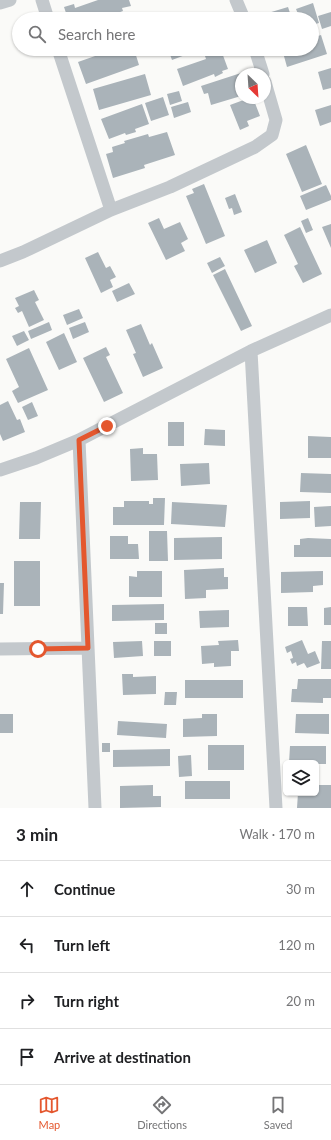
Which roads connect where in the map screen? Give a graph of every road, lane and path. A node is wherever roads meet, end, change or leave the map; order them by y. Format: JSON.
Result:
{"nodes":[{"id":1,"x":10,"y":0,"type":"edge"},
{"id":2,"x":42,"y":0,"type":"edge"},
{"id":3,"x":236,"y":0,"type":"edge"},
{"id":4,"x":0,"y":3,"type":"edge"},
{"id":5,"x":46,"y":12,"type":"edge"},
{"id":6,"x":241,"y":12,"type":"edge"},
{"id":7,"x":60,"y":56,"type":"edge"},
{"id":8,"x":257,"y":56,"type":"edge"},
{"id":9,"x":260,"y":68,"type":"edge"},
{"id":10,"x":271,"y":103,"type":"edge"},
{"id":11,"x":110,"y":210,"type":"junction"},
{"id":12,"x":0,"y":261,"type":"edge"},
{"id":13,"x":331,"y":315,"type":"edge"},
{"id":14,"x":252,"y":351,"type":"junction"},
{"id":15,"x":79,"y":440,"type":"junction"},
{"id":16,"x":0,"y":470,"type":"edge"},
{"id":17,"x":88,"y":648,"type":"junction"},
{"id":18,"x":0,"y":649,"type":"edge"},
{"id":19,"x":95,"y":808,"type":"edge"},
{"id":20,"x":276,"y":808,"type":"edge"}],
"edges":[{"from":1,"to":4,"type":"street"},
{"from":2,"to":5,"type":"street"},
{"from":3,"to":6,"type":"street"},
{"from":7,"to":11,"type":"street"},
{"from":8,"to":9,"type":"street"},
{"from":10,"to":11,"type":"street"},
{"from":11,"to":12,"type":"street"},
{"from":13,"to":14,"type":"street"},
{"from":14,"to":15,"type":"street"},
{"from":14,"to":20,"type":"street"},
{"from":15,"to":16,"type":"street"},
{"from":15,"to":17,"type":"street"},
{"from":17,"to":18,"type":"street"},
{"from":17,"to":19,"type":"street"}]}
